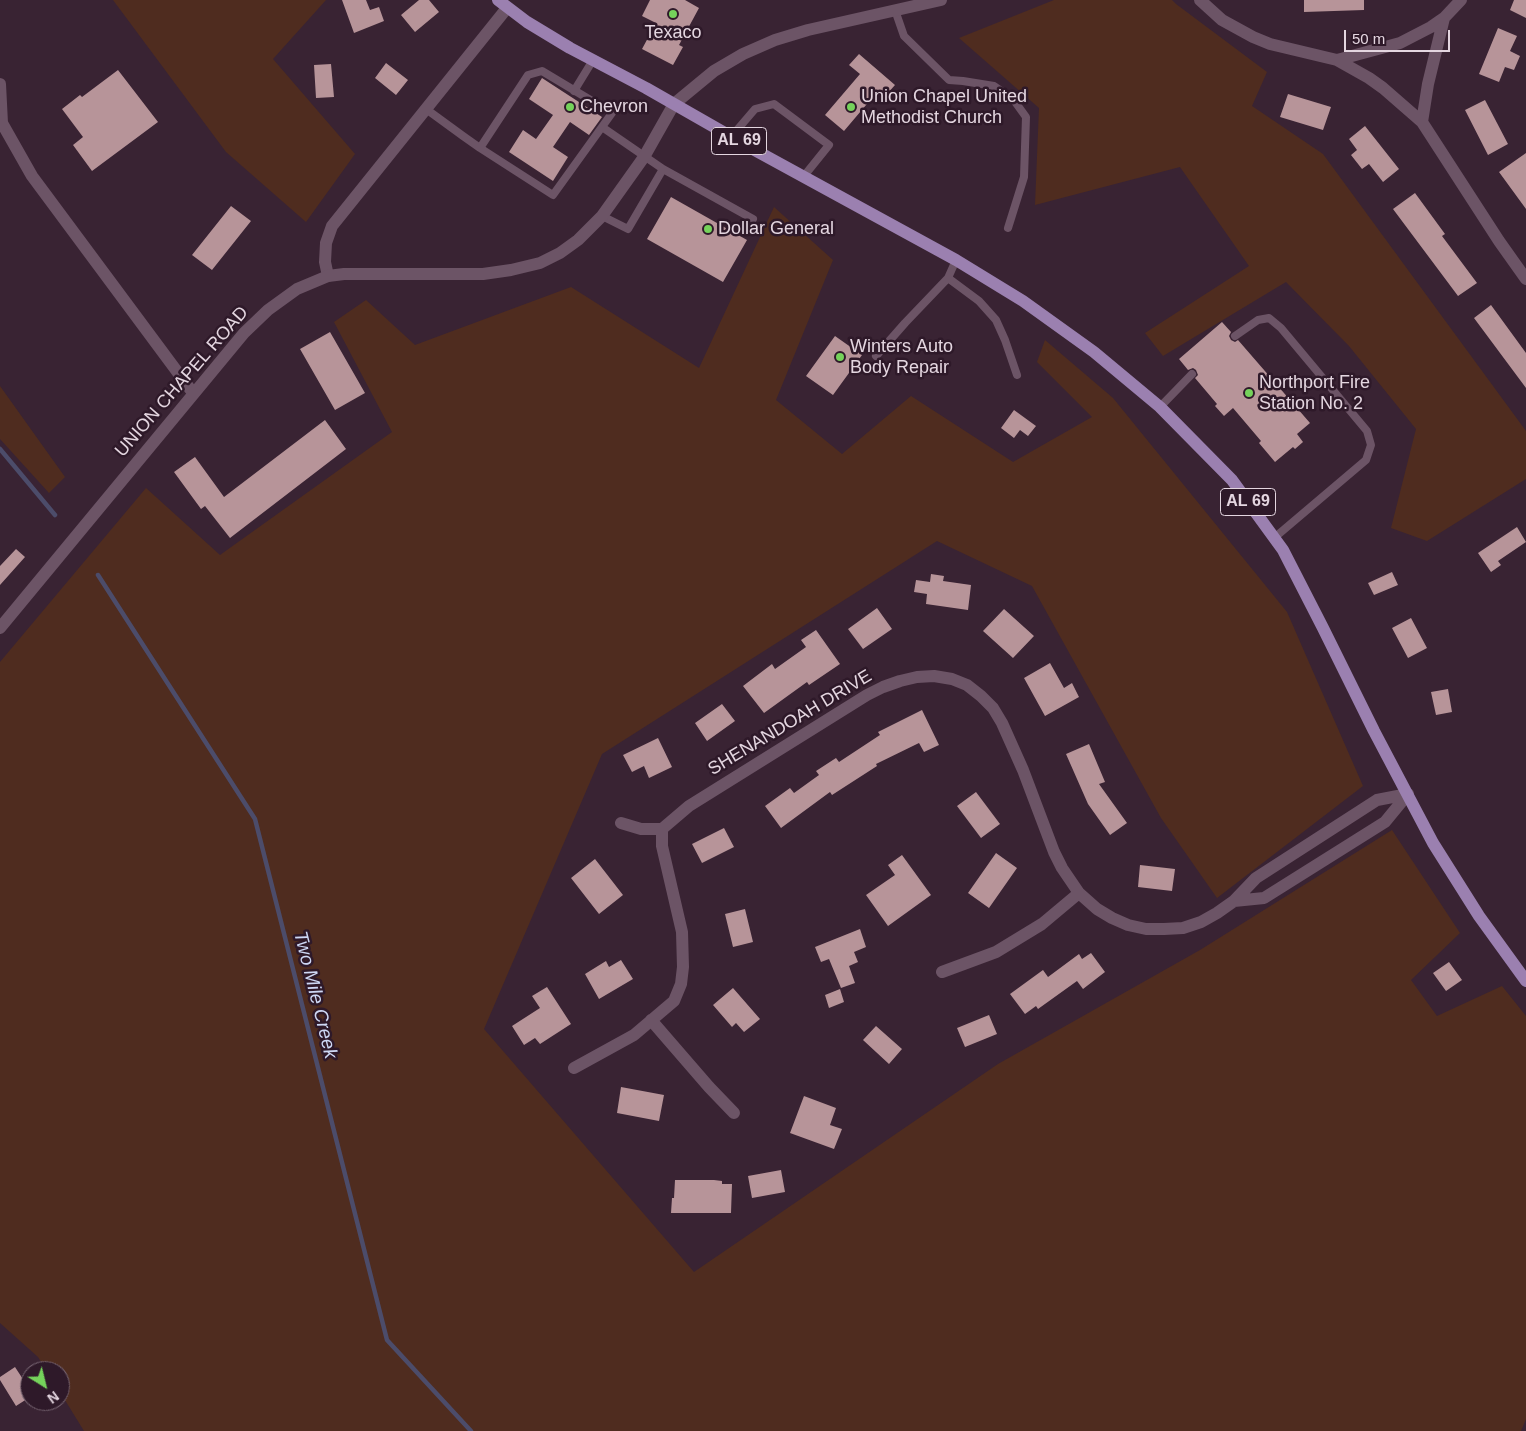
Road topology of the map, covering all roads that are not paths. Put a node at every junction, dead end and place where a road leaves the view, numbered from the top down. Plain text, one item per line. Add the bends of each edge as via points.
1 (941, 0) edge
2 (1200, 0) edge
3 (1461, 0) edge
4 (502, 4) edge
5 (895, 10) junction
6 (1444, 18) junction
7 (593, 60) junction
8 (1337, 60) junction
9 (0, 84) edge
10 (574, 91) junction
11 (674, 104) junction
12 (426, 109) junction
13 (1422, 122) junction
14 (602, 127) junction
15 (731, 137) junction
16 (480, 148) junction
17 (644, 157) junction
18 (664, 169) junction
19 (804, 176) junction
20 (602, 216) junction
21 (753, 219) dead end
22 (1008, 228) dead end
23 (956, 260) junction
24 (328, 276) junction
25 (948, 278) junction
26 (1526, 279) edge
27 (1235, 336) dead end
28 (876, 356) dead end
29 (1192, 374) dead end
30 (1017, 375) dead end
31 (192, 393) junction
32 (1160, 407) junction
33 (1274, 538) junction
34 (0, 628) edge
35 (1408, 794) junction
36 (621, 823) dead end
37 (662, 829) junction
38 (1079, 893) junction
39 (1234, 901) junction
40 (942, 972) dead end
41 (1526, 981) edge
42 (651, 1020) junction
43 (574, 1068) dead end
44 (734, 1113) dead end

1 - 5 street
2 - 8 street via 1222,20 1253,37
3 - 6 street
4 - 7 main road, AL 69 via 526,22
4 - 12 street
5 - 11 street via 775,40 714,71
5 - 22 lane via 904,36 949,80 994,86 1013,99 1026,117 1024,177
6 - 8 street via 1400,43
6 - 13 street
7 - 10 lane
7 - 11 main road, AL 69
8 - 13 street via 1383,88
9 - 31 street via 2,123 32,176
10 - 14 lane via 612,113
10 - 16 lane via 542,71 528,75
11 - 15 main road, AL 69
11 - 17 street, UNION CHAPEL ROAD
12 - 16 lane
12 - 24 street via 332,226 326,243
13 - 26 street
14 - 16 lane via 553,194
14 - 17 lane
15 - 19 main road, AL 69
15 - 19 lane via 755,109 774,104 829,145
17 - 18 lane
17 - 20 street, UNION CHAPEL ROAD
18 - 20 lane via 628,229
18 - 21 lane
19 - 23 main road, AL 69
20 - 24 street, UNION CHAPEL ROAD via 560,253 540,263 511,270 483,274
23 - 25 lane
23 - 32 main road, AL 69 via 1094,352
24 - 31 street, UNION CHAPEL ROAD via 297,289 268,310
25 - 28 lane
25 - 30 lane via 979,301 996,320
27 - 33 lane via 1258,320 1268,318 1281,328 1367,431 1371,445 1366,460
29 - 32 lane
31 - 34 street, UNION CHAPEL ROAD
32 - 33 main road, AL 69 via 1232,480
33 - 35 main road, AL 69
35 - 39 street, SHENANDOAH DRIVE via 1377,800 1256,878
35 - 39 street, SHENANDOAH DRIVE via 1385,822 1264,898
35 - 41 main road, AL 69 via 1434,844 1474,908
36 - 37 street via 641,829
37 - 38 street, SHENANDOAH DRIVE via 689,806 875,691 900,681 934,676 968,685 993,708 1023,770 1054,852
37 - 42 street via 662,846 682,932 684,967 674,1001
38 - 39 street, SHENANDOAH DRIVE via 1112,918 1146,929 1183,928 1201,922
38 - 40 street via 1042,924 996,952
42 - 43 street via 634,1035
42 - 44 street

